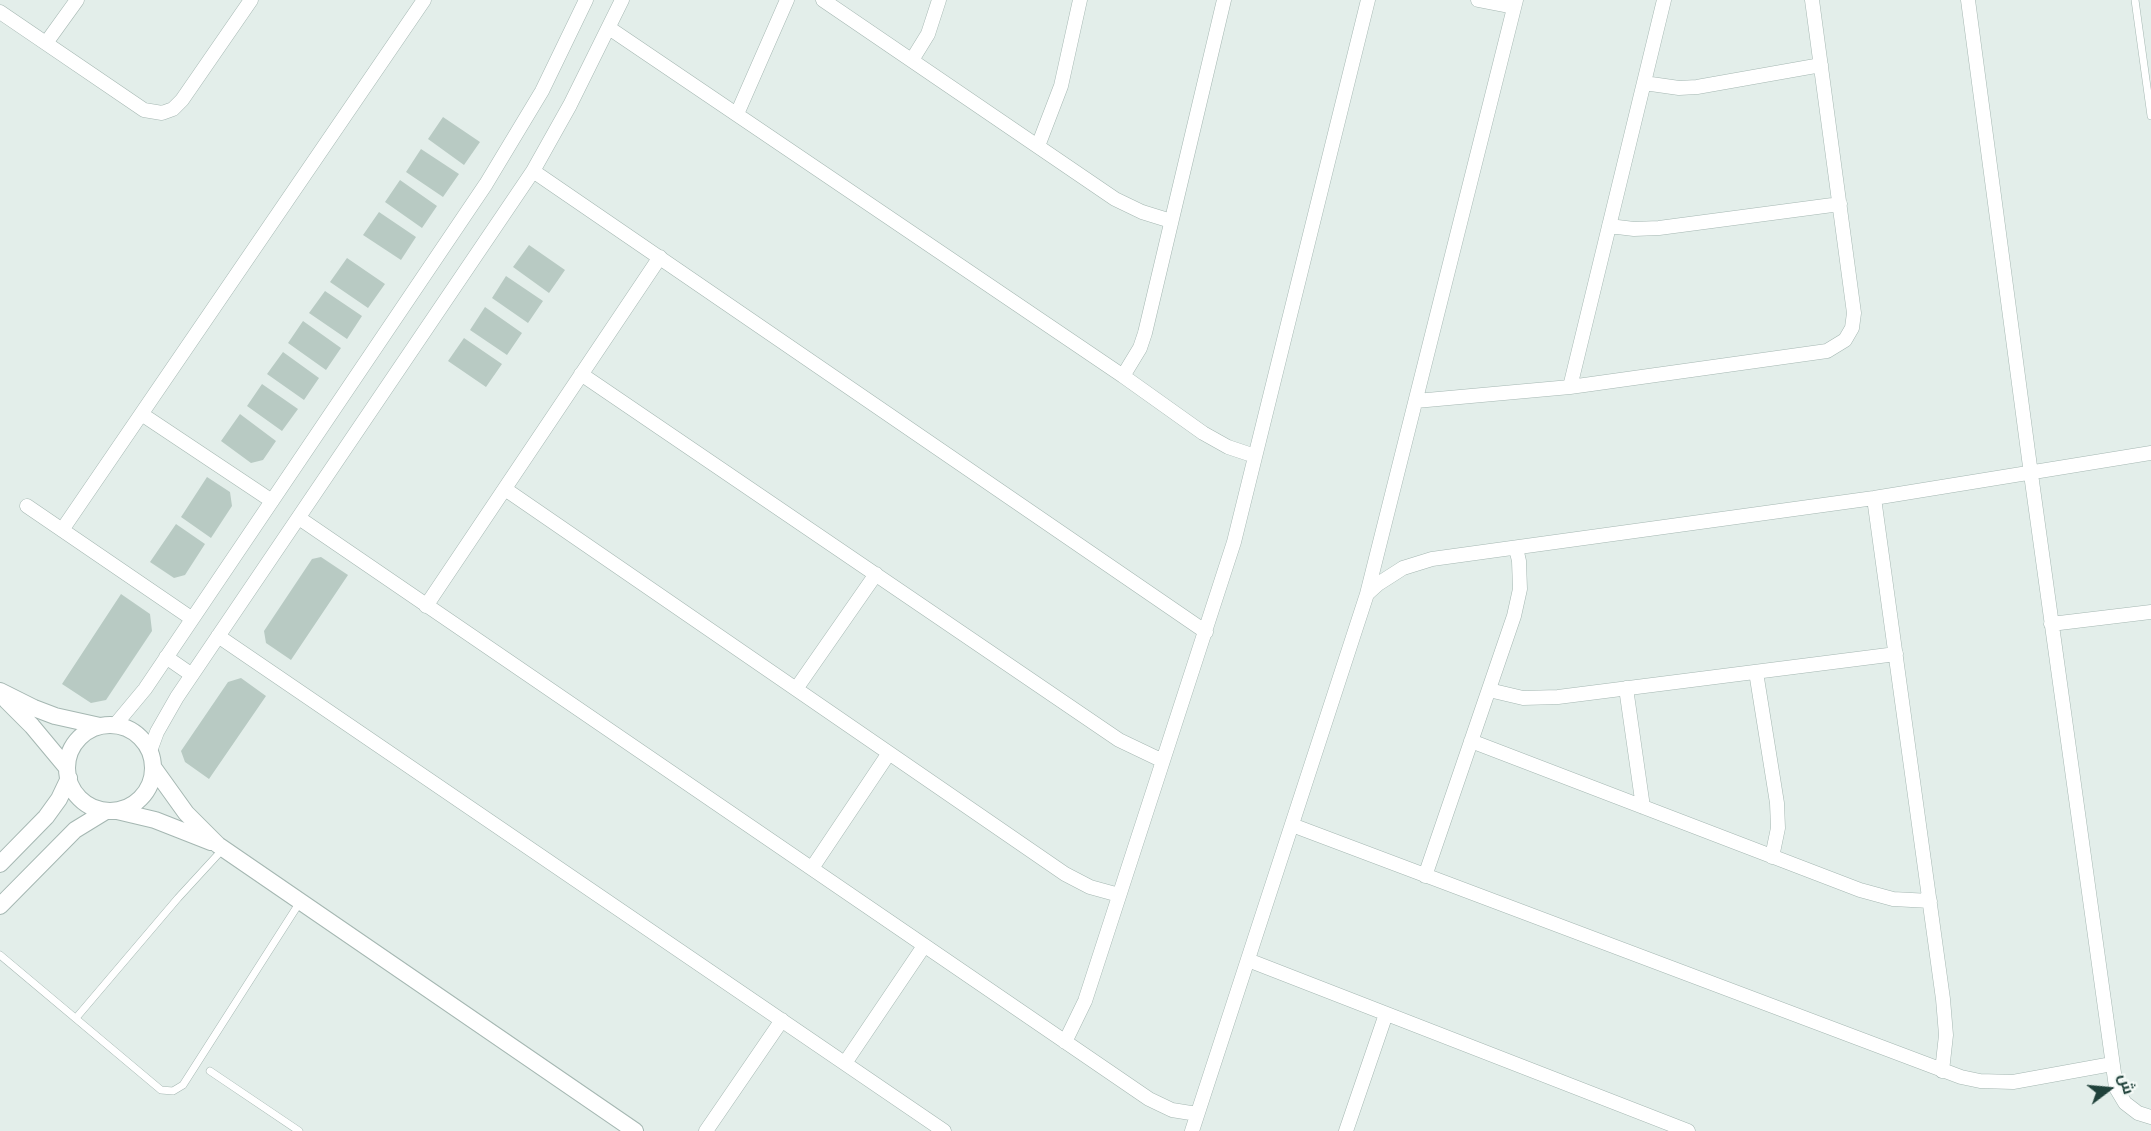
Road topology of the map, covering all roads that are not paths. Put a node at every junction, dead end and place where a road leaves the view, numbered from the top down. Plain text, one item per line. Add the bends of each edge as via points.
1 (77, 0) edge
2 (251, 0) edge
3 (424, 0) edge
4 (586, 0) edge
5 (622, 0) edge
6 (788, 0) edge
7 (823, 0) edge
8 (939, 0) edge
9 (1080, 0) edge
10 (1224, 0) edge
11 (1368, 0) edge
12 (1478, 0) edge
13 (1664, 0) edge
14 (1812, 0) edge
15 (1968, 0) edge
16 (2135, 0) edge
17 (1515, 4) edge
18 (0, 12) edge
19 (609, 28) junction
20 (46, 43) junction
21 (912, 60) junction
22 (1821, 66) junction
23 (1644, 83) junction
24 (737, 114) junction
25 (2151, 116) edge
26 (1038, 146) junction
27 (533, 171) junction
28 (1840, 204) junction
29 (1171, 221) junction
30 (1609, 226) junction
31 (660, 257) junction
32 (581, 374) junction
33 (1123, 376) junction
34 (1570, 387) junction
35 (1416, 401) junction
36 (143, 415) junction
37 (2151, 453) edge
38 (1255, 456) junction
39 (2031, 474) junction
40 (505, 489) junction
41 (1874, 498) junction
42 (272, 501) junction
43 (27, 506) dead end
44 (299, 518) junction
45 (62, 530) junction
46 (1516, 548) junction
47 (876, 574) junction
48 (1367, 594) junction
49 (426, 606) junction
50 (2151, 612) edge
51 (191, 618) junction
52 (2051, 624) junction
53 (1206, 632) junction
54 (218, 636) junction
55 (1896, 654) junction
56 (166, 657) junction
57 (1756, 672) junction
58 (192, 675) junction
59 (1626, 688) junction
60 (796, 689) junction
61 (1489, 690) junction
62 (0, 693) edge
63 (107, 725) junction
64 (1472, 741) junction
65 (889, 753) junction
66 (152, 759) junction
67 (1163, 761) junction
68 (68, 773) junction
69 (1643, 807) junction
70 (111, 811) junction
71 (1292, 825) junction
72 (220, 847) junction
73 (1772, 857) junction
74 (0, 864) edge
75 (812, 868) junction
76 (1425, 876) junction
77 (1119, 895) junction
78 (1930, 901) junction
79 (300, 902) junction
80 (0, 906) edge
81 (924, 946) junction
82 (0, 955) edge
83 (1248, 960) junction
84 (1386, 1014) junction
85 (76, 1018) junction
86 (782, 1020) junction
87 (1065, 1042) junction
88 (845, 1063) junction
89 (2112, 1064) junction
90 (210, 1071) dead end
91 (1942, 1071) junction
92 (1197, 1114) junction
93 (2151, 1117) edge
94 (299, 1131) edge
95 (635, 1131) edge
96 (706, 1131) edge
97 (944, 1131) edge
98 (1192, 1131) edge
99 (1346, 1131) edge
100 (1688, 1131) edge

1 - 20 street
2 - 20 street via 182,100 162,113 144,110
3 - 36 street
4 - 42 street via 542,90 486,184
5 - 19 street
6 - 24 street
7 - 21 street
8 - 21 street via 928,34
9 - 26 street via 1061,86
10 - 29 street
11 - 38 street
12 - 17 street
13 - 23 street
14 - 22 street
15 - 39 street
16 - 25 lane
17 - 35 street
18 - 20 street
19 - 24 street
19 - 27 street
21 - 26 street
22 - 23 street via 1697,87
22 - 28 street
23 - 30 street
24 - 33 street
26 - 29 street via 1115,199
27 - 31 street
27 - 44 street
28 - 30 street via 1659,228
28 - 34 street via 1854,313 1852,328 1840,345 1827,351
29 - 33 street via 1145,333
30 - 34 street
31 - 32 street
31 - 53 street
32 - 40 street
32 - 47 street
33 - 38 street via 1215,441
34 - 35 street
35 - 48 street
36 - 42 street
36 - 45 street
37 - 39 street
38 - 53 street
39 - 41 street
39 - 52 street
40 - 49 street
40 - 60 street
41 - 46 street
41 - 55 street
42 - 51 street
43 - 45 street
44 - 49 street
44 - 54 street
45 - 51 street
46 - 48 street via 1418,562 1390,575
46 - 61 street via 1520,575 1518,603
47 - 60 street
47 - 67 street via 1119,740
48 - 71 street
49 - 75 street
50 - 52 street
51 - 56 street
52 - 89 street
53 - 67 street
54 - 58 street
54 - 86 street
55 - 57 street
55 - 78 street
56 - 58 street
56 - 63 street via 136,702
57 - 59 street
57 - 73 street via 1777,803 1778,828
58 - 66 street via 166,714
59 - 61 street via 1541,698
59 - 69 street
60 - 65 street
61 - 64 street
62 - 63 street via 55,716
62 - 68 street via 32,726
63 - 66 street via 132,730 146,743
63 - 68 street via 91,729 76,741
64 - 69 street
64 - 76 street
65 - 75 street
65 - 77 street via 1065,874 1090,887
66 - 70 street via 152,777 143,796 126,808
66 - 72 street via 186,813
67 - 77 street
68 - 70 street via 82,800
68 - 74 street via 59,799 46,817
69 - 73 street
70 - 72 street via 155,820
70 - 80 street via 75,830
71 - 76 street
71 - 83 street
72 - 79 street
72 - 85 lane
73 - 78 street via 1876,895
75 - 81 street
76 - 91 street
77 - 87 street via 1085,1001
78 - 91 street via 1945,1017
79 - 85 lane via 178,1088 162,1090
79 - 95 street
81 - 87 street
81 - 88 street
82 - 85 lane
83 - 84 street
83 - 92 street
84 - 99 street
84 - 100 street
86 - 88 street
86 - 96 street
87 - 92 street via 1160,1106
88 - 97 street
89 - 91 street via 2013,1082 1980,1081
89 - 93 street via 2116,1088 2125,1103
90 - 94 lane
92 - 98 street

